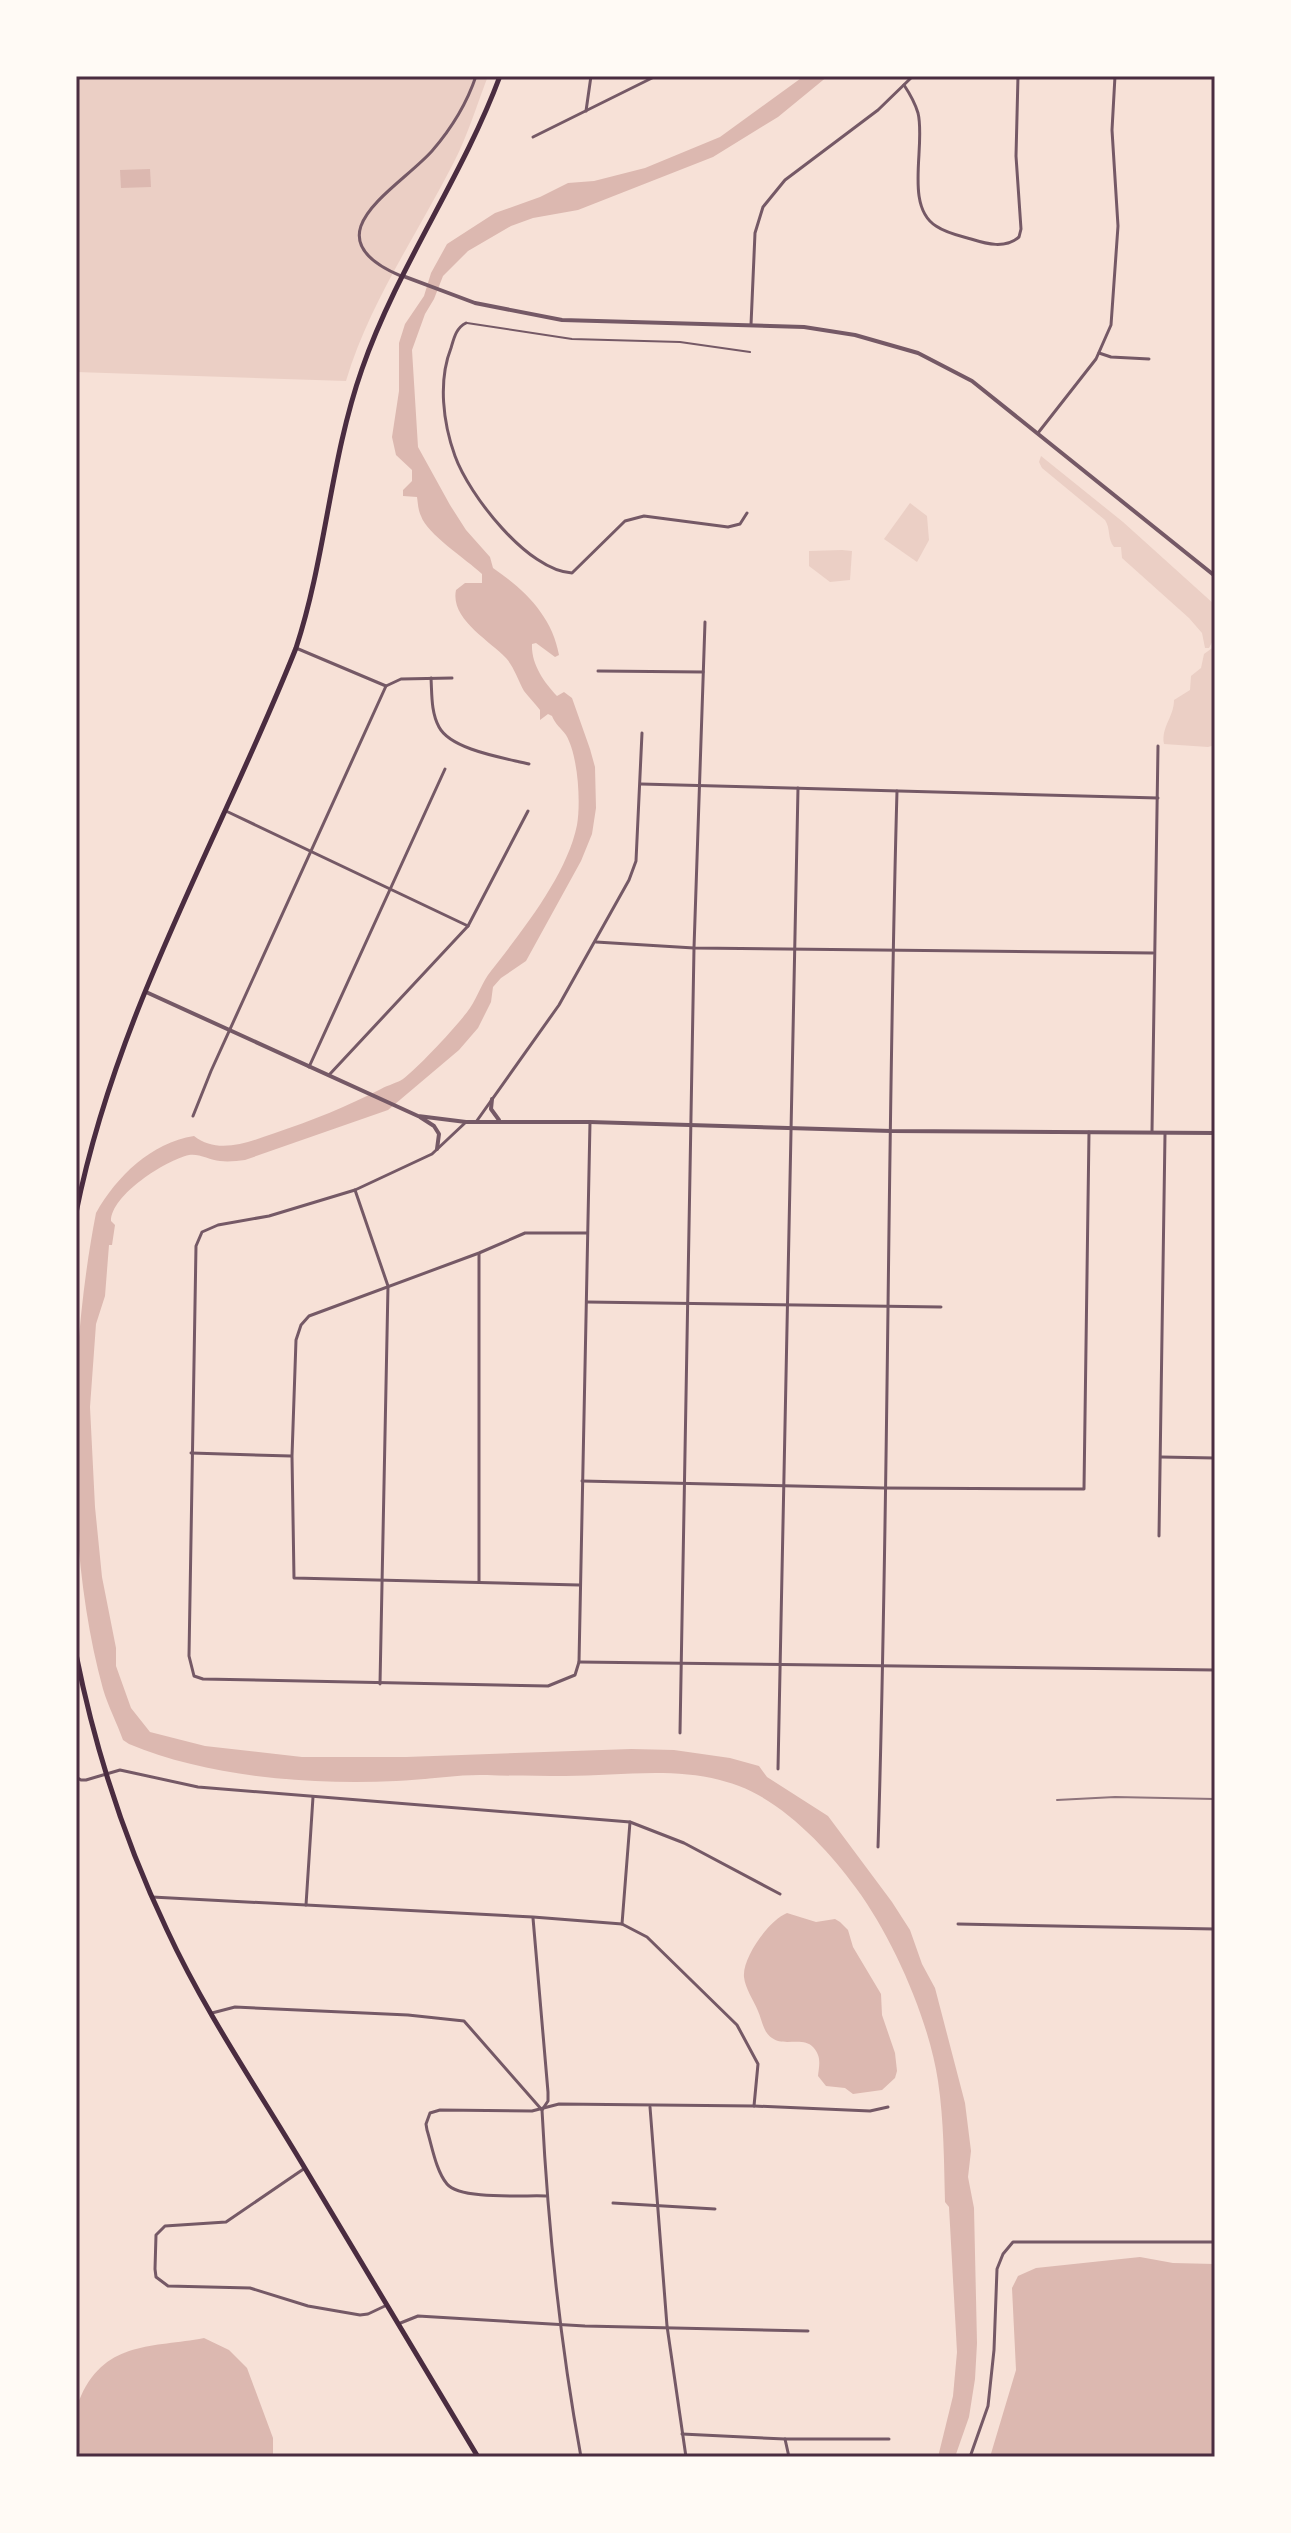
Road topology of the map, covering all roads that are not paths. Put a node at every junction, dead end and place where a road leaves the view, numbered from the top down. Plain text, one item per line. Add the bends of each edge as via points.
1 (476, 76) edge
2 (500, 76) edge
3 (591, 76) edge
4 (656, 76) edge
5 (913, 76) edge
6 (1018, 76) edge
7 (1115, 76) edge
8 (904, 85) junction
9 (586, 111) junction
10 (533, 137) dead end
11 (401, 276) junction
12 (466, 323) joint
13 (751, 325) junction
14 (750, 352) dead end
15 (1099, 353) junction
16 (1149, 359) dead end
17 (1038, 433) junction
18 (747, 513) dead end
19 (1215, 576) edge
20 (705, 622) dead end
21 (296, 648) junction
22 (598, 671) dead end
23 (703, 672) junction
24 (431, 678) junction
25 (452, 678) dead end
26 (386, 686) junction
27 (642, 733) dead end
28 (1158, 746) dead end
29 (529, 764) dead end
30 (445, 769) dead end
31 (641, 784) junction
32 (699, 786) junction
33 (798, 788) junction
34 (897, 791) junction
35 (1158, 798) junction
36 (225, 810) junction
37 (528, 811) dead end
38 (312, 851) junction
39 (391, 891) junction
40 (468, 926) junction
41 (596, 942) junction
42 (694, 948) junction
43 (793, 949) junction
44 (893, 949) junction
45 (1153, 953) junction
46 (144, 990) junction
47 (232, 1029) junction
48 (309, 1067) junction
49 (329, 1075) junction
50 (492, 1099) junction
51 (193, 1116) dead end
52 (418, 1116) junction
53 (466, 1122) junction
54 (476, 1122) junction
55 (501, 1122) junction
56 (590, 1122) junction
57 (692, 1125) junction
58 (793, 1128) junction
59 (891, 1131) junction
60 (1089, 1132) junction
61 (1152, 1132) junction
62 (1215, 1133) edge
63 (1165, 1134) junction
64 (437, 1149) junction
65 (355, 1190) junction
66 (76, 1213) edge
67 (587, 1233) junction
68 (479, 1253) junction
69 (388, 1286) junction
70 (587, 1302) junction
71 (688, 1302) junction
72 (788, 1306) junction
73 (889, 1306) junction
74 (941, 1307) dead end
75 (191, 1453) junction
76 (292, 1456) junction
77 (1161, 1457) junction
78 (1215, 1458) edge
79 (582, 1481) junction
80 (686, 1484) junction
81 (785, 1485) junction
82 (884, 1488) junction
83 (1159, 1536) dead end
84 (382, 1580) junction
85 (479, 1582) junction
86 (579, 1585) junction
87 (76, 1654) edge
88 (579, 1662) junction
89 (681, 1664) junction
90 (781, 1666) junction
91 (884, 1667) junction
92 (1215, 1670) edge
93 (380, 1684) junction
94 (680, 1733) dead end
95 (778, 1769) dead end
96 (106, 1774) junction
97 (76, 1777) edge
98 (313, 1796) junction
99 (630, 1822) junction
100 (878, 1847) dead end
101 (780, 1894) dead end
102 (152, 1897) junction
103 (306, 1905) junction
104 (533, 1917) junction
105 (622, 1924) junction
106 (958, 1924) dead end
107 (1215, 1929) edge
108 (212, 2013) junction
109 (650, 2105) junction
110 (754, 2106) junction
111 (888, 2107) dead end
112 (542, 2110) junction
113 (305, 2168) junction
114 (546, 2196) junction
115 (613, 2203) dead end
116 (658, 2207) junction
117 (715, 2209) dead end
118 (1215, 2242) edge
119 (387, 2305) junction
120 (561, 2323) junction
121 (398, 2324) junction
122 (667, 2326) junction
123 (808, 2331) dead end
124 (682, 2434) junction
125 (785, 2439) junction
126 (889, 2439) dead end
127 (478, 2457) edge
128 (581, 2457) edge
129 (686, 2457) edge
130 (789, 2457) edge
131 (970, 2457) edge

1 - 11 street via 443,137 362,219 368,255
2 - 11 main road via 458,171
3 - 9 street
4 - 9 street
5 - 8 street
6 - 8 street via 1021,229 1019,237 1004,245 954,234 928,219 919,200 918,114
7 - 15 street via 1116,261 1111,325
8 - 13 street via 771,194 755,233
9 - 10 street
11 - 13 street via 499,309 562,320
11 - 21 main road via 350,405 315,585
12 - 14 lane via 572,339 680,342
12 - 18 street via 458,328 446,360 443,392 455,458 481,501 540,563 572,573 625,521 644,516 728,527 740,524
13 - 17 street via 831,330 918,353 972,381
15 - 16 street
15 - 17 street
17 - 19 street
20 - 23 street
21 - 26 street
21 - 36 main road
22 - 23 street
23 - 32 street
24 - 25 street
24 - 26 street via 401,679
24 - 29 street via 440,730 475,750
26 - 38 street
27 - 31 street
28 - 35 street
30 - 39 street
31 - 32 street
31 - 41 street via 636,861
32 - 33 street
32 - 42 street
33 - 34 street
33 - 43 street
34 - 35 street
34 - 44 street
35 - 45 street
36 - 38 street
36 - 46 main road
37 - 40 street
38 - 39 street
38 - 47 street
39 - 40 street
39 - 48 street
40 - 49 street
41 - 42 street
41 - 50 street
42 - 43 street
42 - 57 street
43 - 44 street
43 - 58 street
44 - 45 street
44 - 59 street
45 - 61 street
46 - 47 street
46 - 66 main road via 98,1119
47 - 48 street
47 - 51 street
48 - 49 street
49 - 52 street
50 - 54 street
50 - 55 street via 491,1109
52 - 53 street
52 - 64 street via 439,1134
53 - 54 street
53 - 64 street
54 - 55 street
55 - 56 street
56 - 57 street
56 - 67 street
57 - 58 street
57 - 71 street
58 - 59 street
58 - 72 street
59 - 60 street
59 - 73 street
60 - 61 street
60 - 82 street via 1084,1489
61 - 63 street
62 - 63 street
63 - 77 street
64 - 65 street
65 - 69 street
65 - 75 street via 202,1232 196,1246
67 - 68 street via 525,1233
67 - 70 street
68 - 69 street
68 - 85 street
69 - 76 street via 309,1316 301,1325
69 - 84 street
70 - 71 street
70 - 79 street
71 - 72 street
71 - 80 street
72 - 73 street
72 - 81 street
73 - 74 street
73 - 82 street
75 - 76 street
75 - 93 street via 189,1656 194,1676
76 - 84 street via 294,1578
77 - 78 street
77 - 83 street
79 - 80 street
79 - 86 street
80 - 81 street
80 - 89 street
81 - 82 street
81 - 90 street
82 - 91 street
84 - 85 street
84 - 93 street
85 - 86 street
86 - 88 street
87 - 96 main road
88 - 89 street
88 - 93 street via 575,1675 548,1686
89 - 90 street
89 - 94 street
90 - 91 street
90 - 95 street
91 - 92 street
91 - 100 street
96 - 97 street
96 - 98 street via 120,1770 198,1787
96 - 102 main road
98 - 99 street
98 - 103 street
99 - 101 street via 684,1843
99 - 105 street
102 - 103 street
102 - 108 main road
103 - 104 street
104 - 105 street
104 - 112 street via 548,2092
105 - 110 street via 647,1937 737,2025 758,2064
106 - 107 street
108 - 112 street via 235,2007 464,2021
108 - 113 main road
109 - 110 street
109 - 112 street via 559,2104
109 - 116 street
110 - 111 street via 870,2111
112 - 114 street
112 - 114 street via 440,2110 430,2113 426,2124 450,2188
113 - 119 main road
113 - 119 street via 226,2222 165,2226 154,2245 156,2277 173,2287 250,2288 360,2315
114 - 120 street
115 - 116 street
116 - 117 street
116 - 122 street
118 - 131 street via 1013,2242 997,2269 988,2406
119 - 121 main road
120 - 121 street via 418,2316
120 - 122 street
120 - 128 street
121 - 127 main road
122 - 123 street
122 - 124 street
124 - 125 street
124 - 129 street
125 - 126 street
125 - 130 street

